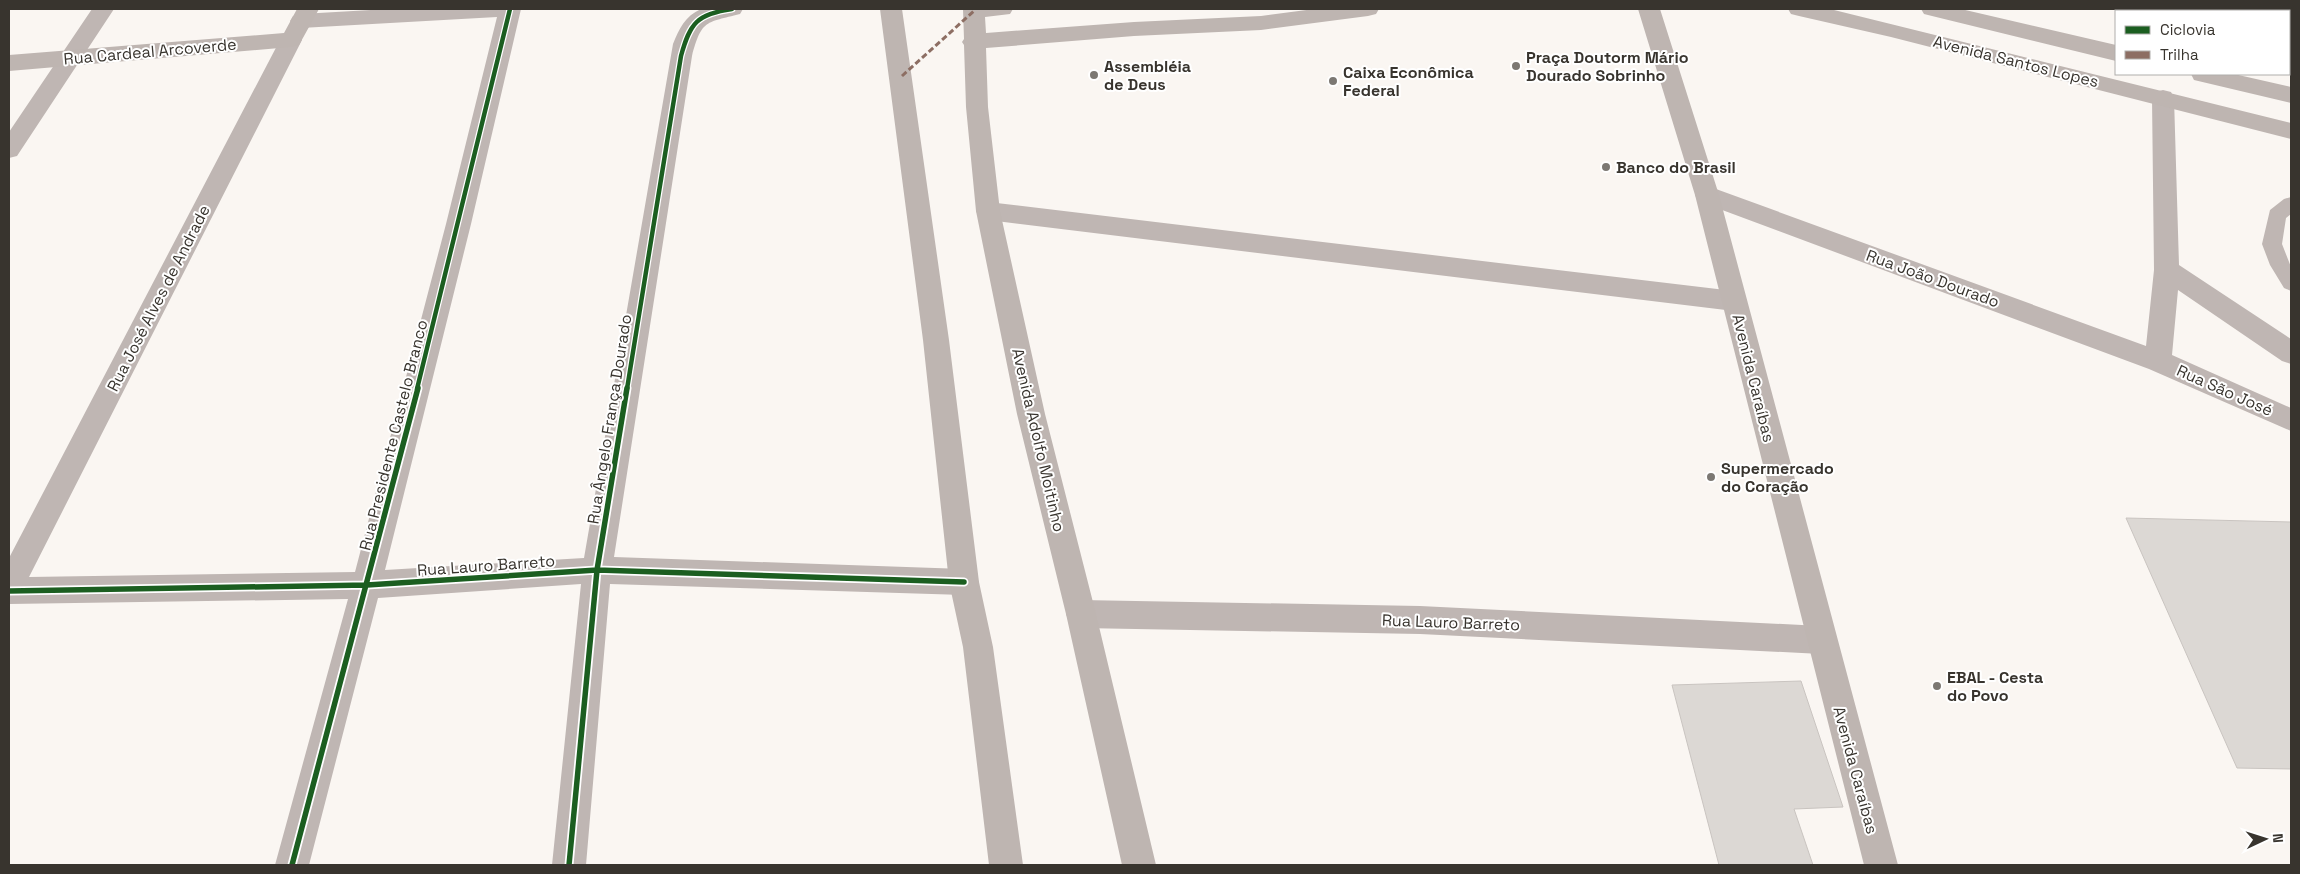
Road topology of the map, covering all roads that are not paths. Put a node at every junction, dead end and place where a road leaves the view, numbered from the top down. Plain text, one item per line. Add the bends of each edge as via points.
1 (103, 9) edge
2 (510, 9) edge
3 (732, 9) edge
4 (891, 9) edge
5 (1002, 9) edge
6 (1368, 9) edge
7 (1649, 9) edge
8 (1799, 9) edge
9 (1932, 9) edge
10 (974, 10) edge
11 (300, 23) edge
12 (974, 42) junction
13 (2115, 53) edge
14 (72, 58) junction
15 (10, 65) edge
16 (2206, 75) edge
17 (2291, 95) edge
18 (2163, 98) junction
19 (2291, 131) edge
20 (9, 150) edge
21 (1707, 195) junction
22 (2291, 204) edge
23 (988, 211) junction
24 (2285, 267) edge
25 (2167, 270) junction
26 (2291, 283) edge
27 (1734, 301) junction
28 (2291, 354) edge
29 (2158, 361) junction
30 (2291, 420) edge
31 (597, 570) junction
32 (964, 582) junction
33 (367, 585) junction
34 (9, 587) edge
35 (9, 592) edge
36 (1081, 614) junction
37 (1821, 640) junction
38 (292, 865) edge
39 (569, 865) edge
40 (1006, 865) edge
41 (1139, 865) edge
42 (1881, 865) edge

1 - 14 street
2 - 11 street
2 - 33 street, Rua Presidente Castelo Branco via 465,204
3 - 31 street, Rua Ângelo França Dourado via 701,16 692,22 680,56
4 - 32 main road via 936,340
5 - 10 main road
6 - 12 main road via 1261,23
7 - 21 main road, Avenida Caraíbas
8 - 18 main road, Avenida Santos Lopes
9 - 13 main road, Avenida Santos Lopes
10 - 12 main road, Avenida Adolfo Moitinho
11 - 14 main road, Rua Cardeal Arcoverde
11 - 34 street, Rua José Alves de Andrade
12 - 23 main road, Avenida Adolfo Moitinho
14 - 15 main road, Rua Cardeal Arcoverde
14 - 20 street
16 - 17 main road
18 - 19 main road, Avenida Santos Lopes
18 - 25 street
21 - 27 main road, Avenida Caraíbas
21 - 29 street, Rua João Dourado
22 - 24 lane via 2277,215 2272,244
23 - 27 street
23 - 36 main road, Avenida Adolfo Moitinho via 1031,414
24 - 26 lane
25 - 28 street
25 - 29 street
27 - 37 main road, Avenida Caraíbas
29 - 30 street, Rua São José
31 - 32 street, Rua Lauro Barreto
31 - 33 street, Rua Lauro Barreto
31 - 39 street, Rua Ângelo França Dourado
32 - 40 main road via 978,647
33 - 35 street, Rua Lauro Barreto
33 - 38 street, Rua Presidente Castelo Branco
36 - 37 street, Rua Lauro Barreto via 1420,620
36 - 41 main road, Avenida Adolfo Moitinho
37 - 42 main road, Avenida Caraíbas

